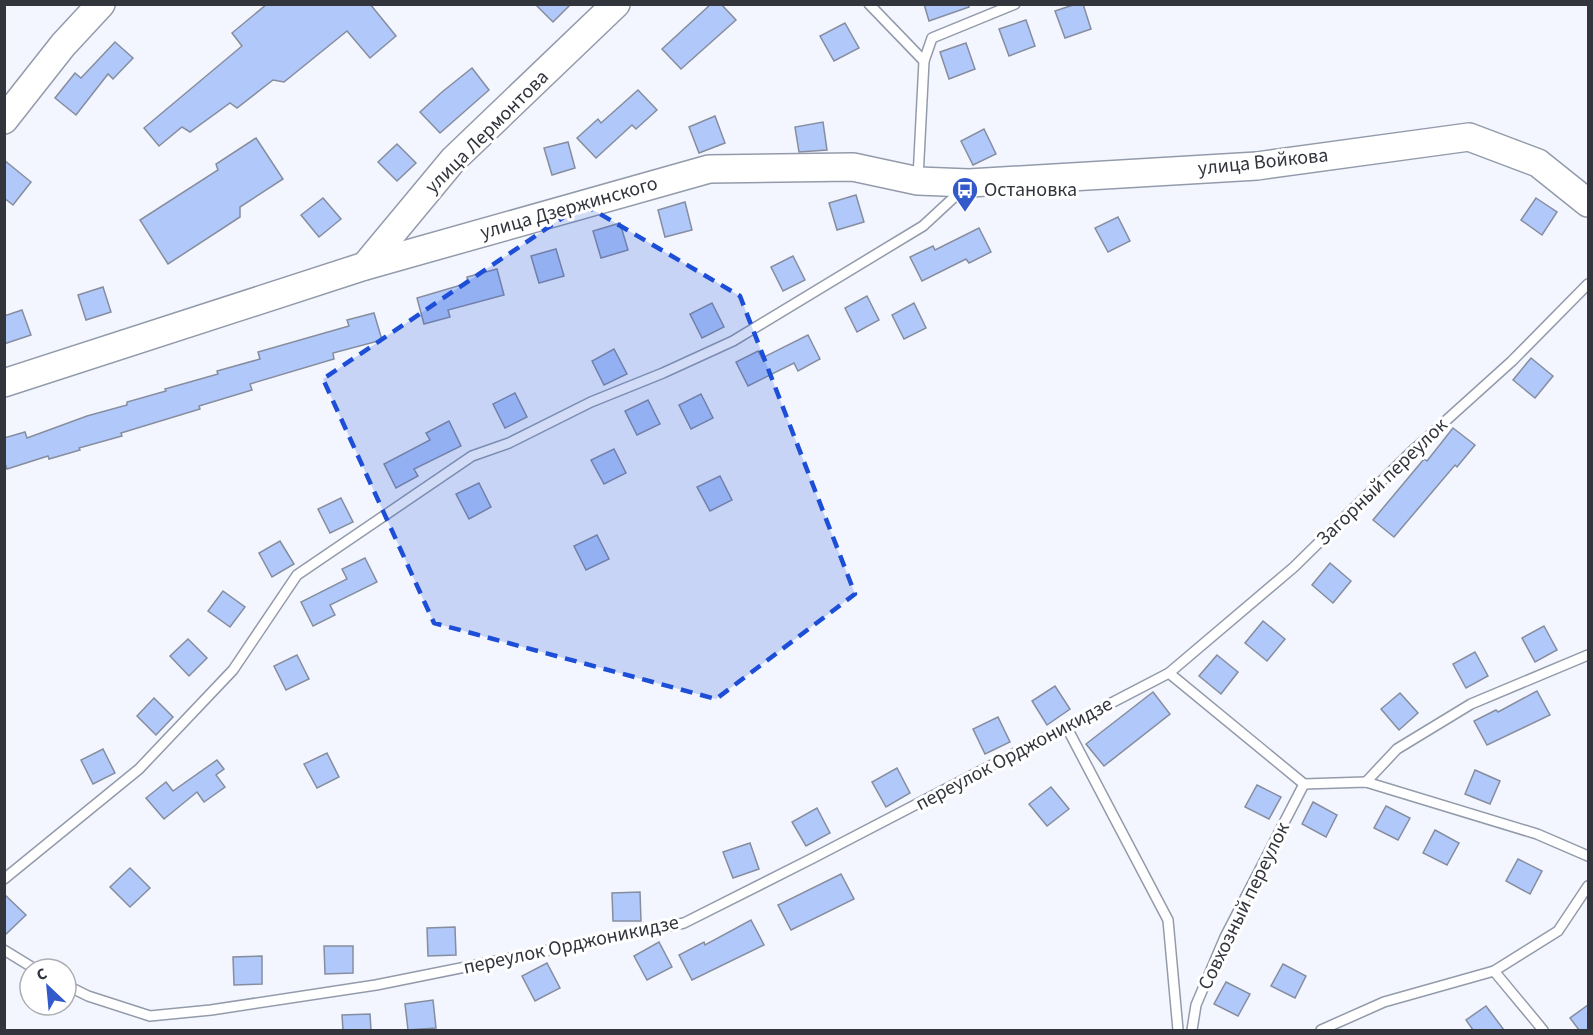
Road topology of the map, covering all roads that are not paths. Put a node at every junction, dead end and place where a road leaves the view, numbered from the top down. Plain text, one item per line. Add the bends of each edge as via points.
1 (101, 4) edge
2 (616, 4) edge
3 (869, 4) edge
4 (1016, 4) edge
5 (924, 61) junction
6 (4, 120) edge
7 (918, 181) junction
8 (969, 183) junction
9 (1588, 203) edge
10 (365, 266) junction
11 (1588, 284) edge
12 (4, 383) edge
13 (1588, 655) edge
14 (1169, 673) junction
15 (1066, 726) junction
16 (1366, 782) junction
17 (1304, 784) junction
18 (1588, 856) edge
19 (4, 879) edge
20 (1588, 886) edge
21 (4, 950) edge
22 (18, 960) edge
23 (1494, 971) junction
24 (78, 991) edge
25 (1178, 1030) edge
26 (1192, 1030) edge
27 (1321, 1030) edge
28 (1543, 1030) edge

1 - 6 street
2 - 10 street, улица Лермонтова via 453,160
3 - 5 lane
4 - 5 lane via 932,38
5 - 7 lane
7 - 8 street, улица Войкова
7 - 10 street, улица Дзержинского via 853,167 709,169
8 - 9 street, улица Войкова via 1257,166 1469,137 1538,163
8 - 19 lane via 923,226 733,341 591,402 509,443 472,456 297,575 233,670 147,760
10 - 12 street, улица Дзержинского
11 - 14 lane, Загорный переулок via 1294,567
13 - 16 lane via 1471,704 1397,750
14 - 15 lane, переулок Орджоникидзе
14 - 17 lane
15 - 24 lane, переулок Орджоникидзе via 684,923 376,985 211,1010 150,1016
15 - 25 lane via 1168,920
16 - 17 lane
16 - 18 lane via 1537,834
17 - 26 lane, Совхозный переулок via 1225,937 1196,1005
20 - 23 lane via 1558,931
21 - 22 lane
23 - 27 lane via 1384,1002
23 - 28 lane

